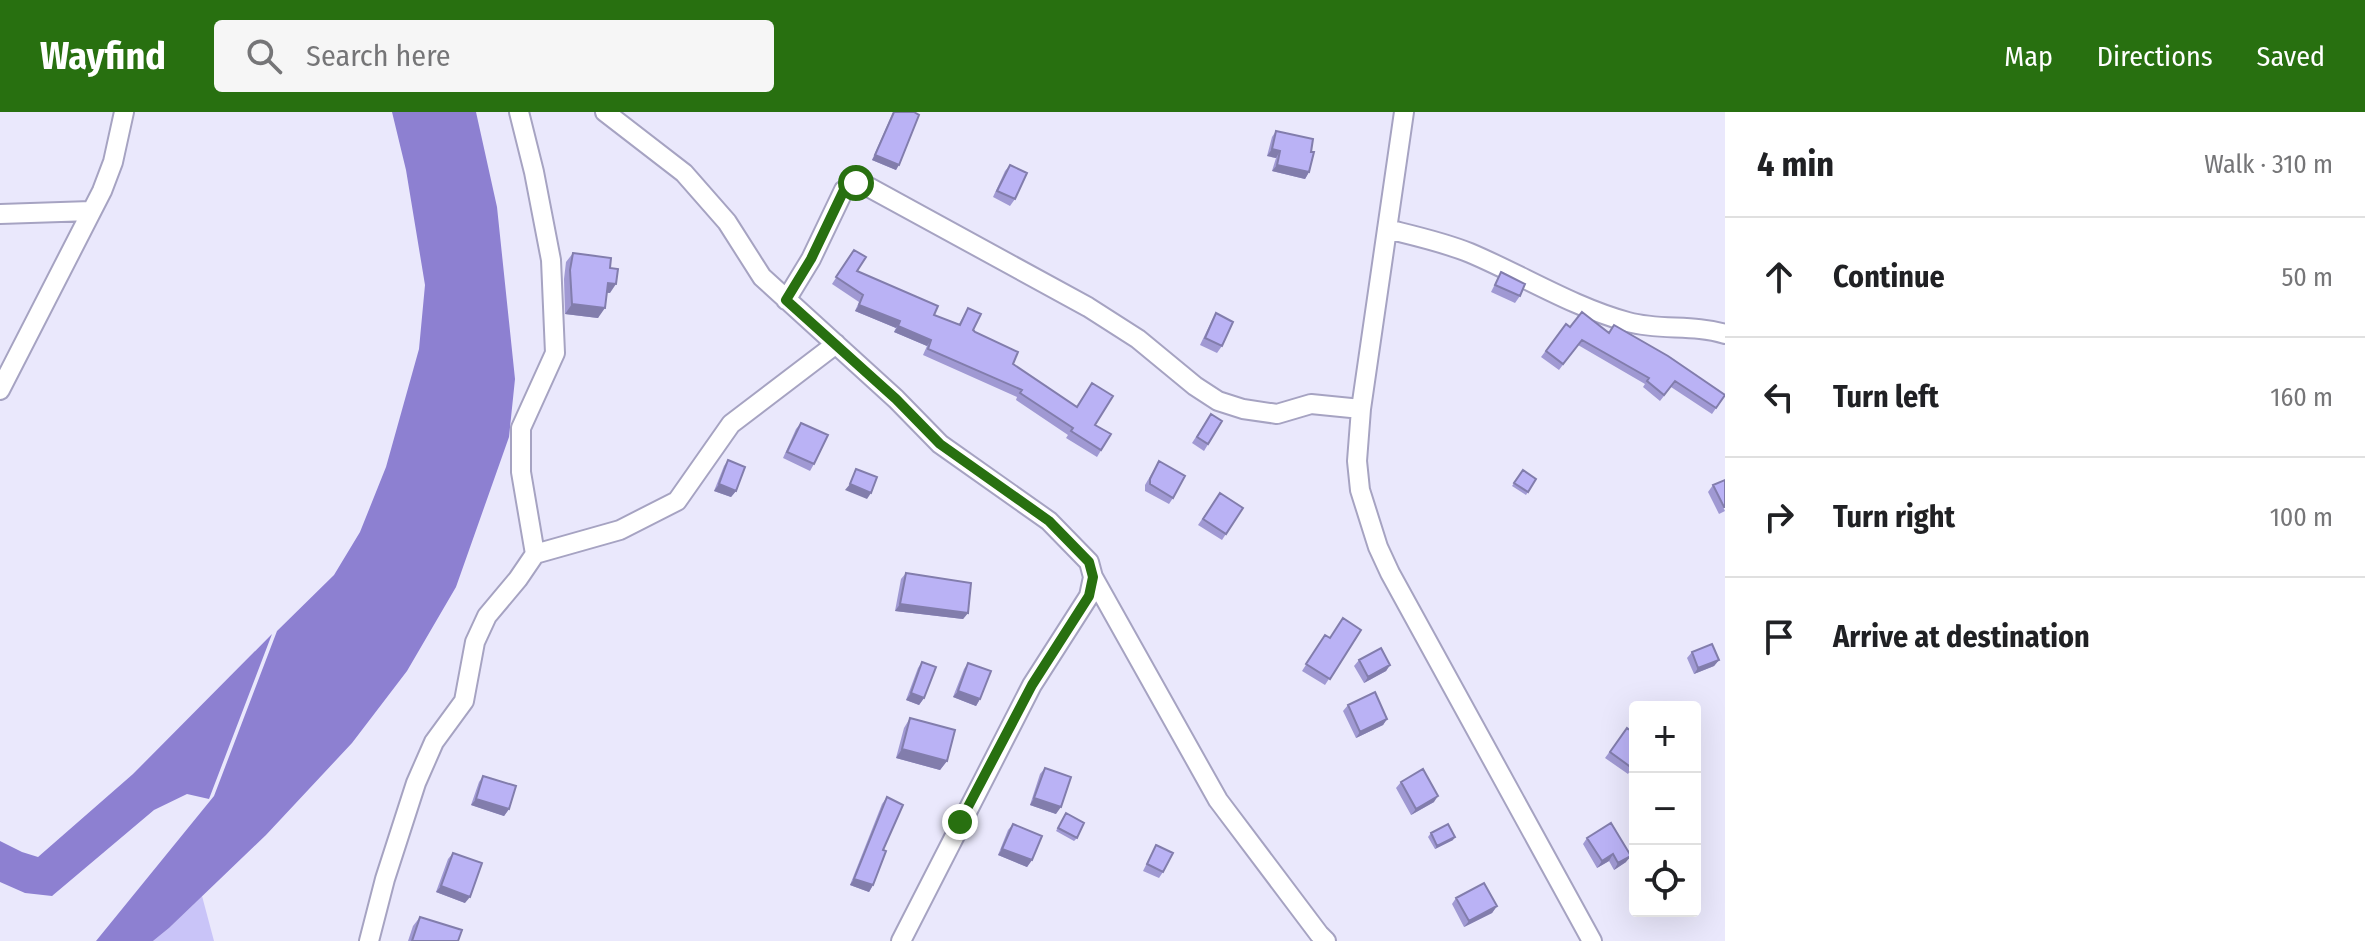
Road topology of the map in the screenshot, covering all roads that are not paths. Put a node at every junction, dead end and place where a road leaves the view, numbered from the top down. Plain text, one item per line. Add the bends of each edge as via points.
1 (124, 112) edge
2 (519, 112) edge
3 (605, 112) edge
4 (1404, 112) edge
5 (91, 211) junction
6 (0, 214) edge
7 (1387, 229) junction
8 (786, 300) junction
9 (1725, 334) edge
10 (836, 344) junction
11 (0, 390) edge
12 (1361, 409) junction
13 (535, 554) junction
14 (1093, 577) junction
15 (369, 941) edge
16 (901, 941) edge
17 (1326, 941) edge
18 (1592, 941) edge

1 - 5 street via 113,162
2 - 13 street via 551,260 555,353 521,428 521,472
3 - 8 street via 684,173 727,222 762,277
4 - 7 street
5 - 6 street
5 - 11 street
7 - 9 street via 1471,253 1629,323
7 - 12 street
8 - 10 street
8 - 12 street via 844,190 863,184 1088,307 1218,401 1277,414 1311,404
10 - 13 street via 731,424 677,501 620,530
10 - 14 street via 940,444 1049,521 1089,562
12 - 18 street via 1358,475 1378,547
13 - 15 street via 487,616 475,642 464,701 434,742 416,783
14 - 16 street via 1089,596 1032,685
14 - 17 street via 1218,800

